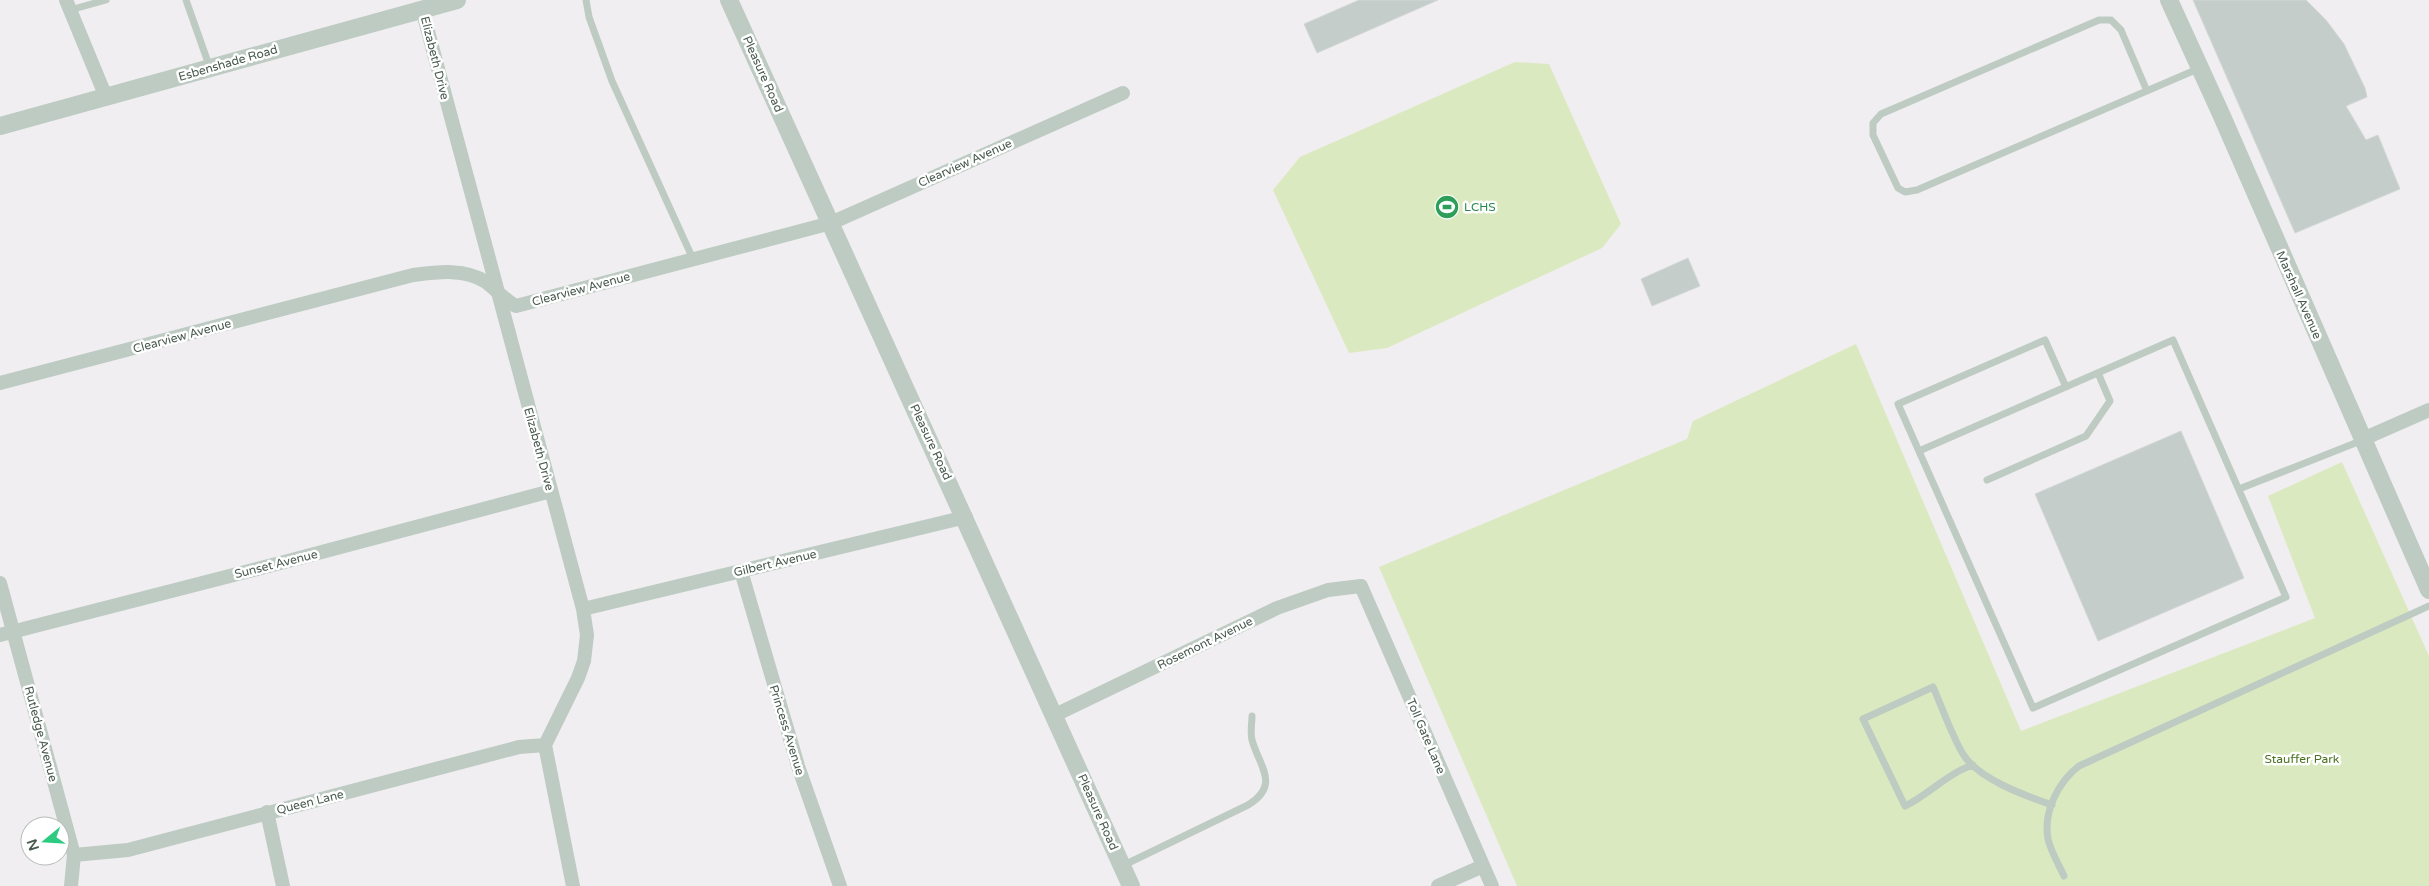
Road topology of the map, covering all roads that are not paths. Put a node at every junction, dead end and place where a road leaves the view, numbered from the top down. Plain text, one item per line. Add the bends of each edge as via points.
1 (106, 0) edge
2 (186, 0) edge
3 (457, 0) edge
4 (586, 0) edge
5 (729, 0) edge
6 (2169, 0) edge
7 (68, 5) edge
8 (422, 9) junction
9 (2200, 68) junction
10 (210, 69) junction
11 (2147, 91) junction
12 (1123, 93) dead end
13 (106, 98) junction
14 (0, 126) edge
15 (831, 223) junction
16 (693, 259) junction
17 (498, 293) junction
18 (2098, 373) junction
19 (0, 384) edge
20 (2066, 387) junction
21 (2429, 410) edge
22 (2363, 439) junction
23 (1920, 451) junction
24 (1987, 480) dead end
25 (2239, 489) junction
26 (550, 491) junction
27 (966, 518) junction
28 (741, 571) junction
29 (0, 583) edge
30 (1361, 586) joint
31 (2429, 590) edge
32 (2429, 606) edge
33 (583, 609) junction
34 (7, 633) edge
35 (1055, 715) junction
36 (1252, 716) dead end
37 (545, 745) junction
38 (1973, 765) junction
39 (2052, 805) junction
40 (268, 812) junction
41 (74, 855) junction
42 (1122, 866) junction
43 (1483, 866) junction
44 (2064, 876) dead end
45 (71, 886) edge
46 (283, 886) edge
47 (573, 886) edge
48 (840, 886) edge
49 (1131, 886) edge
50 (1438, 886) edge
51 (1492, 886) edge

1 - 7 lane
2 - 10 lane
3 - 8 street, Esbenshade Road
4 - 16 lane via 612,82
5 - 15 street, Pleasure Road
6 - 9 street, Marshall Avenue
7 - 13 street
8 - 10 street, Esbenshade Road
8 - 17 street, Elizabeth Drive
9 - 11 lane
9 - 22 street, Marshall Avenue
10 - 13 street, Esbenshade Road
11 - 11 lane via 1917,190 1905,192 1898,188 1873,135 1873,123 1881,114 2099,20 2110,20 2121,30
12 - 15 street, Clearview Avenue
13 - 14 street, Esbenshade Road
15 - 16 street, Clearview Avenue
15 - 27 street, Pleasure Road
16 - 17 street, Clearview Avenue via 516,306
17 - 19 street, Clearview Avenue via 485,281 455,272 413,275
17 - 26 street, Elizabeth Drive
18 - 20 lane
18 - 24 lane via 2110,401 2086,436
18 - 25 lane via 2173,340
20 - 23 lane
20 - 23 lane via 2046,340 1898,404
21 - 22 street
22 - 25 lane
22 - 31 street, Marshall Avenue
23 - 25 lane via 2032,708 2286,597
26 - 33 street, Elizabeth Drive
26 - 34 street, Sunset Avenue
27 - 28 street, Gilbert Avenue
27 - 35 street, Pleasure Road
28 - 33 street, Gilbert Avenue
28 - 48 street, Princess Avenue via 795,757
29 - 34 street, Rutledge Avenue
30 - 35 street, Rosemont Avenue via 1328,590 1277,608
30 - 43 street, Toll Gate Lane
32 - 39 lane via 2079,766 2065,777
33 - 37 street, Elizabeth Drive via 587,635 584,661
34 - 41 street, Rutledge Avenue
35 - 42 street, Pleasure Road
36 - 42 lane via 1251,738 1266,772 1266,787 1262,795 1248,805
37 - 40 street, Queen Lane via 519,747
37 - 47 street
38 - 38 lane via 1963,755 1933,687 1864,719 1905,806
38 - 39 lane via 2012,792
39 - 44 lane via 2048,839
40 - 41 street, Queen Lane via 128,850
40 - 46 street
41 - 45 street, Rutledge Avenue
42 - 49 street, Pleasure Road
43 - 50 street
43 - 51 street, Toll Gate Lane

